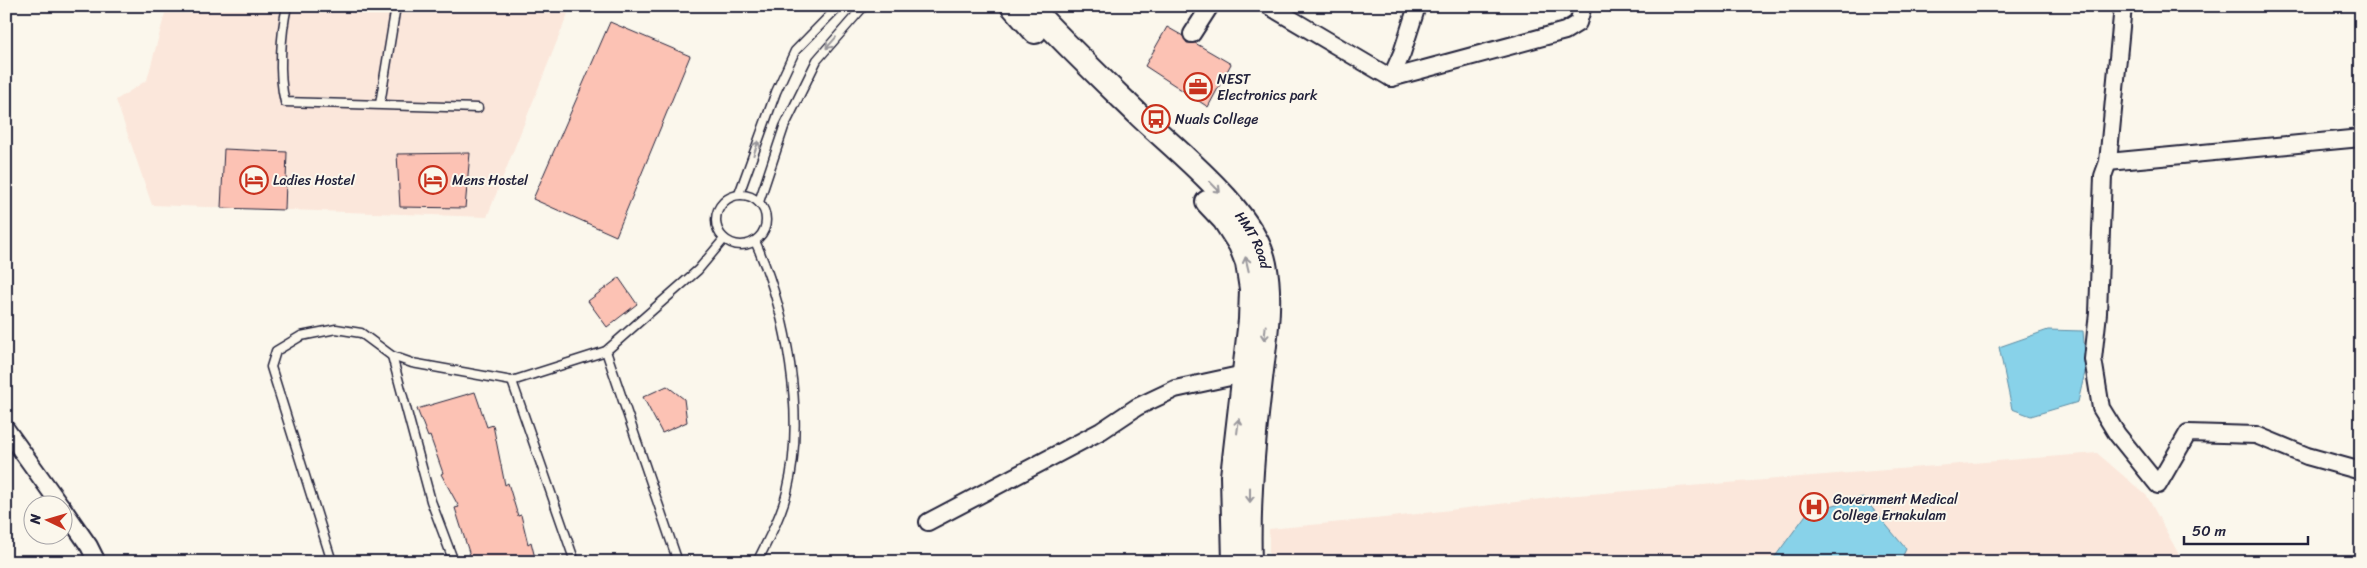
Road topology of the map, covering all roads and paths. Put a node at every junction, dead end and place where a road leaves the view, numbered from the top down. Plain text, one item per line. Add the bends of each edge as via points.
1 (287, 6) edge
2 (396, 6) edge
3 (839, 6) edge
4 (864, 6) edge
5 (1012, 6) edge
6 (1030, 6) edge
7 (1210, 6) edge
8 (1269, 6) edge
9 (1417, 6) edge
10 (1583, 6) edge
11 (2123, 6) edge
12 (1192, 34) dead end
13 (1391, 78) junction
14 (380, 104) junction
15 (478, 108) dead end
16 (2361, 138) edge
17 (2108, 162) junction
18 (739, 194) junction
19 (760, 202) junction
20 (724, 239) junction
21 (755, 241) junction
22 (606, 350) junction
23 (392, 356) junction
24 (1244, 374) junction
25 (512, 381) junction
26 (6, 429) edge
27 (2361, 471) edge
28 (55, 496) edge
29 (72, 521) edge
30 (928, 522) dead end
31 (97, 562) edge
32 (332, 562) edge
33 (454, 562) edge
34 (575, 562) edge
35 (678, 562) edge
36 (756, 562) edge
37 (1234, 562) edge
38 (1250, 562) edge

1 - 14 lane via 281,88 285,102
2 - 14 lane
18 -> 3 lane via 776,92 795,51
4 -> 19 lane via 817,60 784,127
24 -> 5 main road, HMT Road via 1251,289 1240,245 1224,220 1182,175
6 -> 38 main road, HMT Road via 1064,43 1217,189 1256,236 1265,264 1268,295 1250,476
7 - 12 street
8 - 13 street
9 - 13 street
10 - 13 street via 1578,23 1565,31
11 - 17 street
14 - 15 lane
16 - 17 street
17 - 27 street via 2103,176 2093,359 2101,408 2117,434 2158,485 2188,433 2256,435 2307,456
18 - 19 lane
18 - 20 lane via 724,201 716,216 716,224
19 - 21 lane via 765,211 765,228
20 - 21 lane via 740,245
20 - 22 lane via 698,270
21 - 36 lane via 765,262 786,342 794,396 795,446 787,493
22 - 25 lane
22 - 35 lane
23 - 25 lane via 412,363
23 - 32 lane via 360,333 336,329 301,336 276,351 271,367
23 - 33 lane via 431,501
24 - 30 street via 1175,389 1160,396 1101,431
37 -> 24 main road, HMT Road via 1232,476
25 - 34 lane
26 - 28 street
29 - 31 street

